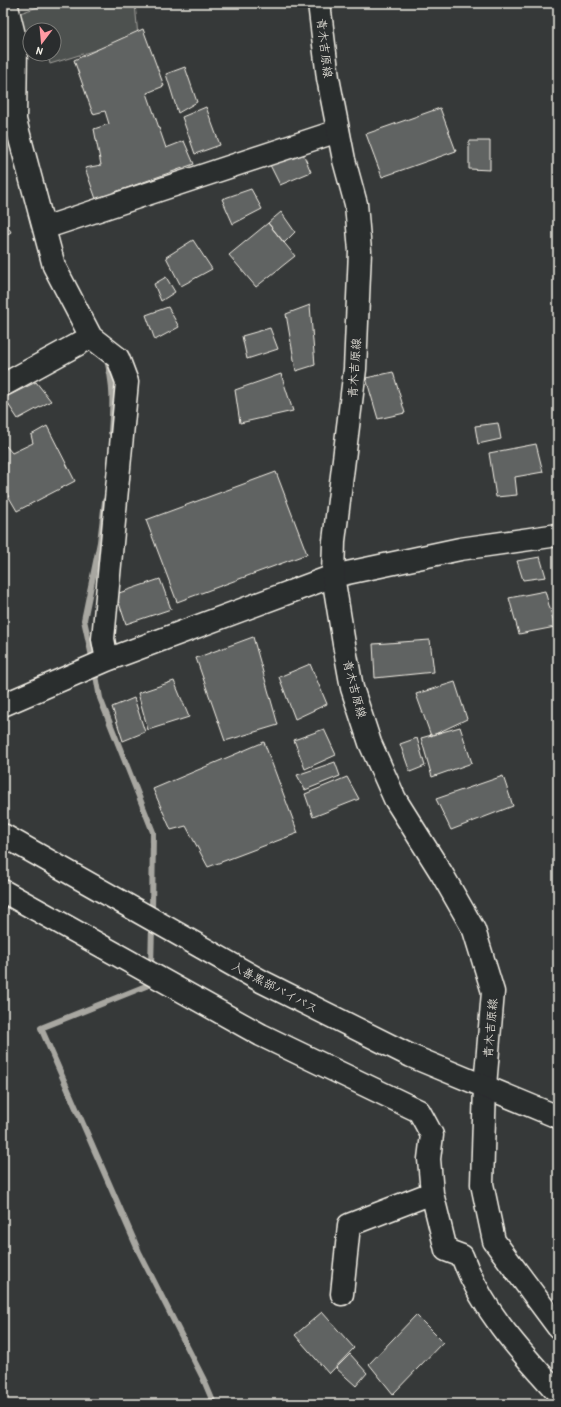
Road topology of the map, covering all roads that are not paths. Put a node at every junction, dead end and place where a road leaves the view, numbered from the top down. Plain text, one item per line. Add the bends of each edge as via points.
1 (6, 3) edge
2 (319, 3) edge
3 (338, 131) junction
4 (44, 228) junction
5 (91, 337) junction
6 (3, 386) edge
7 (558, 535) edge
8 (333, 576) junction
9 (107, 660) junction
10 (3, 705) edge
11 (3, 835) edge
12 (3, 891) edge
13 (485, 1086) junction
14 (558, 1117) edge
15 (432, 1193) junction
16 (342, 1294) dead end
17 (558, 1327) edge
18 (558, 1393) edge

1 - 4 main road via 16,44 15,120
2 - 3 main road, 青木吉原線 via 328,78
3 - 4 main road
3 - 8 main road, 青木吉原線 via 356,204 360,251 355,369 334,541
4 - 5 main road via 54,266
5 - 6 main road
5 - 9 main road via 118,358 127,382 103,639
7 - 8 main road via 460,549
8 - 9 main road
8 - 13 main road, 青木吉原線 via 352,688 370,743 395,799 474,930 491,985 493,992
9 - 10 main road
11 - 13 main road, 入善黒部バイパス via 263,982 411,1056
12 - 15 main road via 261,1035 419,1111 432,1135 429,1159
13 - 14 main road, 入善黒部バイパス
13 - 17 main road, 青木吉原線 via 482,1184 494,1241
15 - 16 main road via 349,1225
15 - 18 main road via 446,1250 462,1256 469,1275 494,1320

